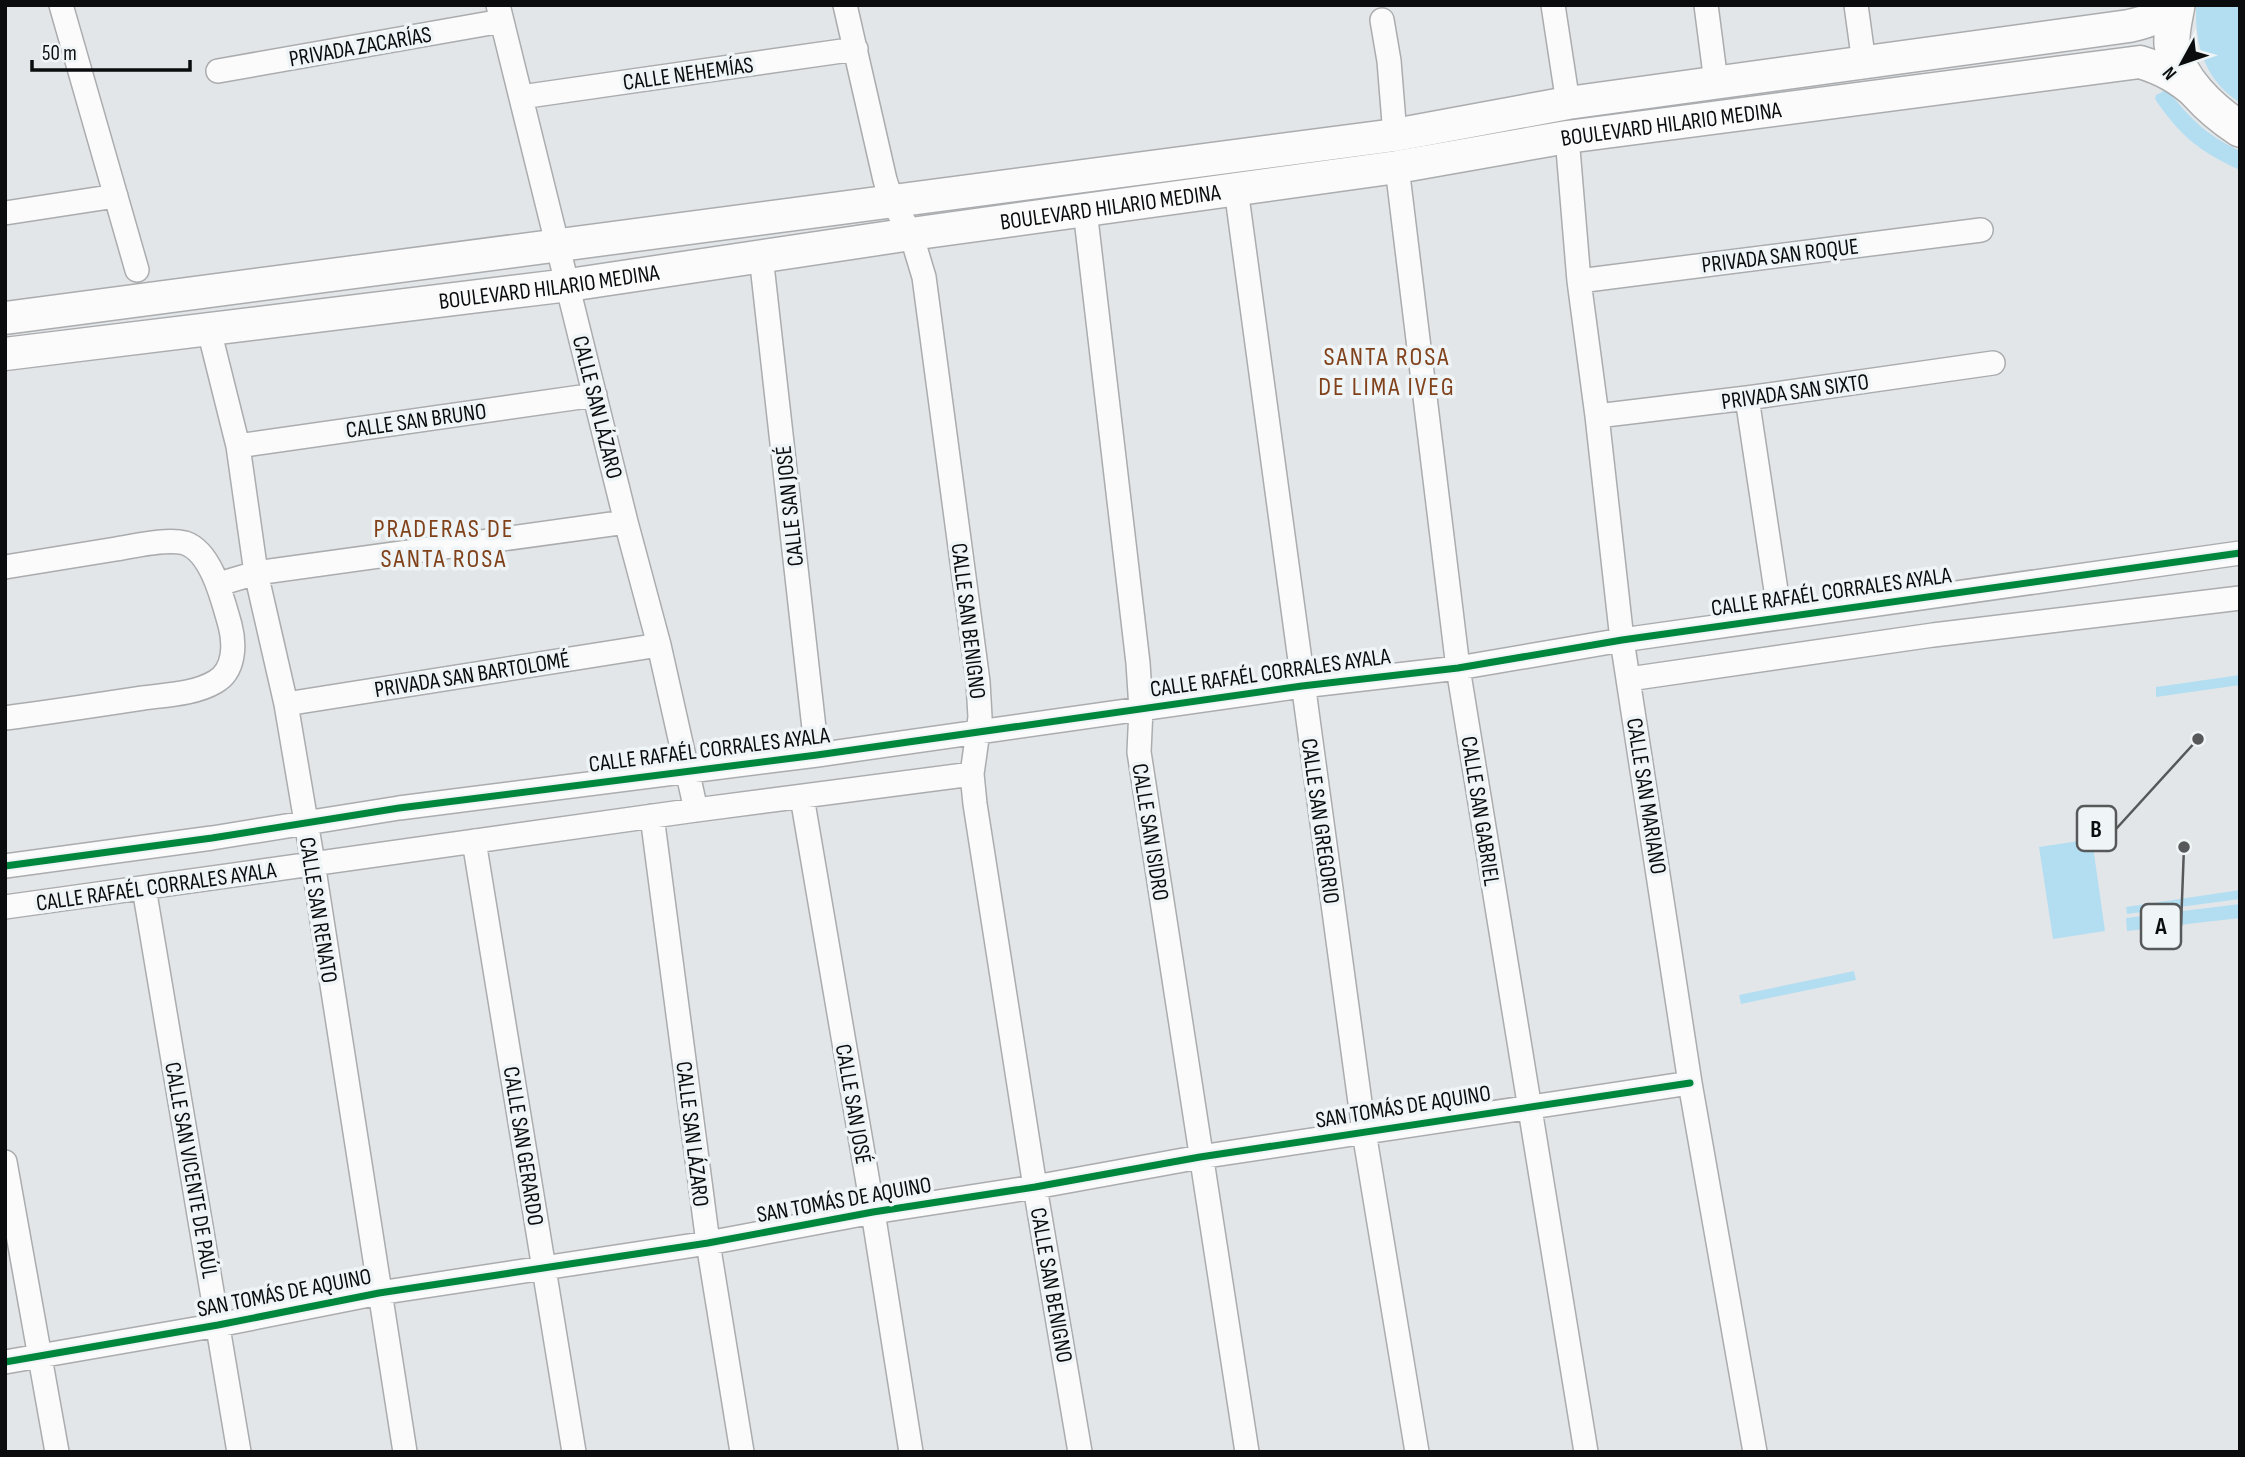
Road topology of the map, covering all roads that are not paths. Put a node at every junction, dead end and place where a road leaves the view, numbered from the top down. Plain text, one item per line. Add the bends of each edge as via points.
1 (61, 5) edge
2 (845, 5) edge
3 (1553, 5) edge
4 (1706, 5) edge
5 (1856, 5) edge
6 (2169, 5) edge
7 (2177, 5) edge
8 (500, 13) edge
9 (1382, 20) dead end
10 (856, 49) junction
11 (1864, 63) junction
12 (218, 71) dead end
13 (1716, 82) junction
14 (521, 97) junction
15 (2203, 99) junction
16 (1568, 103) junction
17 (2240, 129) edge
18 (1395, 135) junction
19 (1567, 137) junction
20 (1397, 167) junction
21 (1236, 189) junction
22 (116, 196) junction
23 (892, 201) junction
24 (1086, 210) junction
25 (5, 213) edge
26 (1981, 230) dead end
27 (911, 234) junction
28 (558, 246) junction
29 (761, 256) junction
30 (137, 270) dead end
31 (1579, 281) junction
32 (569, 285) junction
33 (5, 318) edge
34 (209, 330) junction
35 (5, 354) edge
36 (1993, 363) dead end
37 (595, 395) junction
38 (1746, 398) junction
39 (1597, 416) junction
40 (238, 446) junction
41 (626, 522) junction
42 (2240, 553) edge
43 (5, 567) edge
44 (256, 573) junction
45 (219, 584) junction
46 (2240, 597) edge
47 (1780, 617) junction
48 (268, 622) junction
49 (231, 629) junction
50 (1622, 640) junction
51 (659, 645) junction
52 (1458, 668) junction
53 (1629, 679) junction
54 (1302, 685) junction
55 (286, 704) junction
56 (1141, 709) junction
57 (5, 718) edge
58 (979, 732) junction
59 (817, 755) junction
60 (689, 771) junction
61 (972, 774) junction
62 (802, 797) junction
63 (696, 810) junction
64 (652, 816) junction
65 (304, 822) junction
66 (474, 841) junction
67 (313, 863) junction
68 (5, 866) edge
69 (144, 888) junction
70 (5, 907) edge
71 (1690, 1083) junction
72 (1528, 1106) junction
73 (1364, 1132) junction
74 (1200, 1157) junction
75 (5, 1162) edge
76 (1035, 1187) junction
77 (873, 1212) junction
78 (708, 1243) junction
79 (545, 1268) junction
80 (379, 1293) junction
81 (218, 1325) junction
82 (41, 1356) junction
83 (5, 1362) edge
84 (58, 1452) edge
85 (239, 1452) edge
86 (405, 1452) edge
87 (574, 1452) edge
88 (742, 1452) edge
89 (911, 1452) edge
90 (1080, 1452) edge
91 (1247, 1452) edge
92 (1417, 1452) edge
93 (1586, 1452) edge
94 (1755, 1452) edge

1 - 22 street
2 - 10 street, CALLE SAN BENIGNO
3 - 16 street
4 - 13 street
5 - 11 street
6 - 11 main road, BOULEVARD HILARIO MEDINA via 2162,14 2129,26
7 - 15 main road via 2172,42 2178,65
8 - 12 street, PRIVADA ZACARÍAS
8 - 14 street, CALLE SAN LÁZARO
9 - 18 street
10 - 14 street, CALLE NEHEMÍAS
10 - 23 street, CALLE SAN BENIGNO
11 - 13 main road, BOULEVARD HILARIO MEDINA
13 - 16 main road, BOULEVARD HILARIO MEDINA
14 - 28 street, CALLE SAN LÁZARO
15 - 17 main road
15 - 19 main road, BOULEVARD HILARIO MEDINA via 2163,69 2140,62
16 - 18 main road, BOULEVARD HILARIO MEDINA
18 - 23 main road, BOULEVARD HILARIO MEDINA
19 - 20 main road, BOULEVARD HILARIO MEDINA
19 - 31 street, CALLE SAN MARIANO
20 - 21 main road, BOULEVARD HILARIO MEDINA
20 - 52 street, CALLE SAN GABRIEL
21 - 24 main road, BOULEVARD HILARIO MEDINA
21 - 54 street, CALLE SAN GREGORIO
22 - 25 street
22 - 30 street
23 - 27 street, CALLE SAN BENIGNO
23 - 28 main road, BOULEVARD HILARIO MEDINA
24 - 27 main road, BOULEVARD HILARIO MEDINA
24 - 56 street, CALLE SAN ISIDRO
26 - 31 street, PRIVADA SAN ROQUE
27 - 29 main road, BOULEVARD HILARIO MEDINA
27 - 58 street, CALLE SAN BENIGNO via 924,277 978,682
28 - 32 street, CALLE SAN LÁZARO
28 - 33 main road, BOULEVARD HILARIO MEDINA
29 - 32 main road, BOULEVARD HILARIO MEDINA
29 - 59 street, CALLE SAN JOSÉ
31 - 39 street, CALLE SAN MARIANO
32 - 34 main road, BOULEVARD HILARIO MEDINA
32 - 37 street, CALLE SAN LÁZARO
34 - 35 main road, BOULEVARD HILARIO MEDINA
34 - 40 street, CALLE SAN RENATO
36 - 38 street, PRIVADA SAN SIXTO
37 - 40 street, CALLE SAN BRUNO
37 - 41 street, CALLE SAN LÁZARO
38 - 39 street, PRIVADA SAN SIXTO
38 - 47 street
39 - 50 street, CALLE SAN MARIANO
40 - 44 street, CALLE SAN RENATO
41 - 44 street
41 - 51 street, CALLE SAN LÁZARO
42 - 47 street, CALLE RAFAÉL CORRALES AYALA
43 - 45 street via 169,542 186,544
44 - 45 street
44 - 48 street, CALLE SAN RENATO
45 - 49 street
46 - 53 street
47 - 50 street, CALLE RAFAÉL CORRALES AYALA
48 - 49 street
48 - 55 street, CALLE SAN RENATO
49 - 57 street via 232,660 226,672 206,686
50 - 52 street, CALLE RAFAÉL CORRALES AYALA
50 - 53 street, CALLE SAN MARIANO
51 - 55 street, PRIVADA SAN BARTOLOMÉ
51 - 60 street, CALLE SAN LÁZARO
52 - 54 street, CALLE RAFAÉL CORRALES AYALA
52 - 72 street, CALLE SAN GABRIEL
53 - 71 street, CALLE SAN MARIANO
54 - 56 street, CALLE RAFAÉL CORRALES AYALA
54 - 73 street, CALLE SAN GREGORIO
55 - 65 street, CALLE SAN RENATO
56 - 58 street, CALLE RAFAÉL CORRALES AYALA
56 - 74 street, CALLE SAN ISIDRO via 1139,752
58 - 59 street, CALLE RAFAÉL CORRALES AYALA
58 - 61 street, CALLE SAN BENIGNO
59 - 60 street, CALLE RAFAÉL CORRALES AYALA
60 - 63 street, CALLE SAN LÁZARO
60 - 65 street, CALLE RAFAÉL CORRALES AYALA
61 - 62 street, CALLE RAFAÉL CORRALES AYALA
61 - 76 street, CALLE SAN BENIGNO
62 - 63 street, CALLE RAFAÉL CORRALES AYALA
62 - 77 street, CALLE SAN JOSÉ
63 - 64 street, CALLE RAFAÉL CORRALES AYALA
64 - 66 street, CALLE RAFAÉL CORRALES AYALA
64 - 78 street, CALLE SAN LÁZARO
65 - 67 street, CALLE SAN RENATO
65 - 68 street, CALLE RAFAÉL CORRALES AYALA
66 - 67 street, CALLE RAFAÉL CORRALES AYALA
66 - 79 street, CALLE SAN GERARDO
67 - 69 street, CALLE RAFAÉL CORRALES AYALA
67 - 80 street, CALLE SAN RENATO
69 - 70 street, CALLE RAFAÉL CORRALES AYALA
69 - 81 street, CALLE SAN VICENTE DE PAÚL
71 - 72 street, SAN TOMÁS DE AQUINO
71 - 94 street, CALLE SAN MARIANO
72 - 73 street, SAN TOMÁS DE AQUINO
72 - 93 street, CALLE SAN GABRIEL
73 - 74 street, SAN TOMÁS DE AQUINO
73 - 92 street, CALLE SAN GREGORIO
74 - 76 street, SAN TOMÁS DE AQUINO
74 - 91 street, CALLE SAN ISIDRO
75 - 82 street
76 - 77 street, SAN TOMÁS DE AQUINO
76 - 90 street, CALLE SAN BENIGNO
77 - 78 street, SAN TOMÁS DE AQUINO
77 - 89 street, CALLE SAN JOSÉ
78 - 79 street, SAN TOMÁS DE AQUINO
78 - 88 street, CALLE SAN LÁZARO
79 - 80 street, SAN TOMÁS DE AQUINO
79 - 87 street, CALLE SAN GERARDO
80 - 81 street, SAN TOMÁS DE AQUINO
80 - 86 street, CALLE SAN RENATO
81 - 82 street, SAN TOMÁS DE AQUINO
81 - 85 street, CALLE SAN VICENTE DE PAÚL
82 - 83 street, SAN TOMÁS DE AQUINO
82 - 84 street

